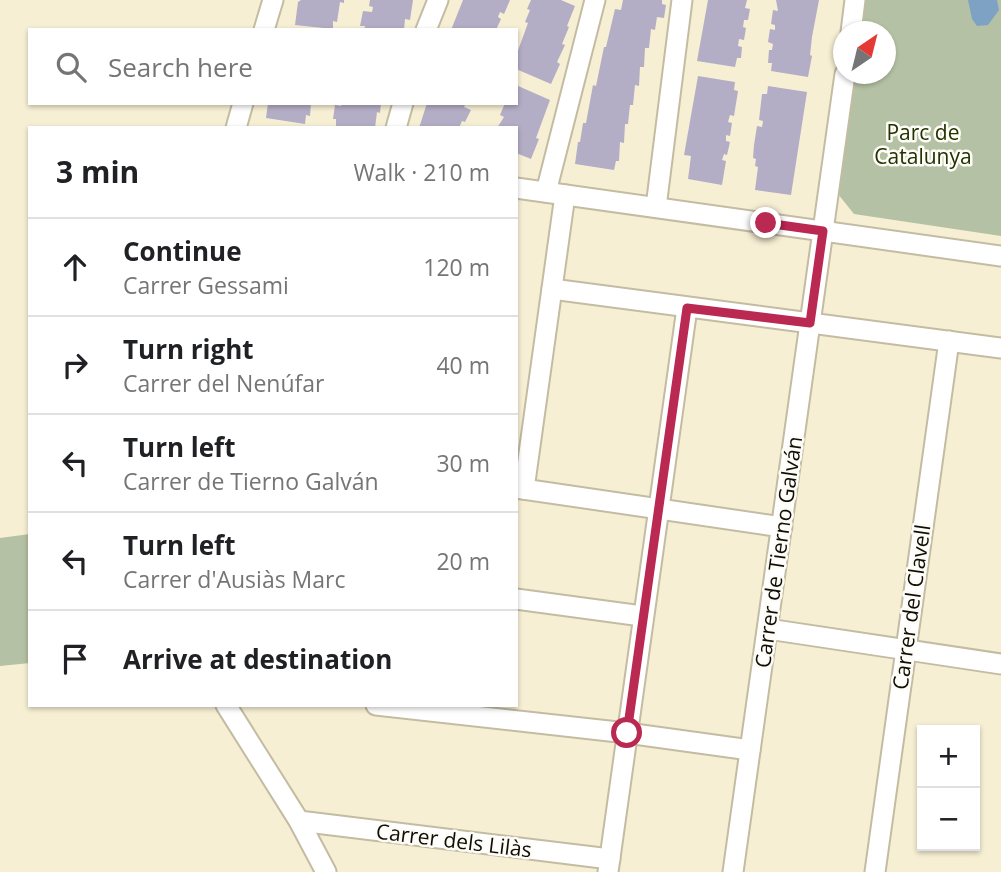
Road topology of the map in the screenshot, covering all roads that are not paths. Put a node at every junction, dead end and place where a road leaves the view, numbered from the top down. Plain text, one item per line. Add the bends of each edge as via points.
1 (273, 0) edge
2 (438, 0) edge
3 (595, 0) edge
4 (682, 0) edge
5 (855, 0) edge
6 (852, 21) edge
7 (265, 28) edge
8 (427, 28) edge
9 (844, 84) edge
10 (242, 105) edge
11 (403, 105) edge
12 (237, 126) edge
13 (397, 126) edge
14 (518, 188) edge
15 (555, 194) junction
16 (656, 207) junction
17 (823, 231) junction
18 (1001, 256) edge
19 (552, 289) junction
20 (687, 308) junction
21 (810, 323) junction
22 (949, 341) junction
23 (1001, 348) edge
24 (520, 488) edge
25 (658, 509) junction
26 (782, 527) junction
27 (518, 599) edge
28 (642, 616) junction
29 (768, 629) junction
30 (905, 649) junction
31 (1001, 664) edge
32 (227, 707) edge
33 (394, 707) edge
34 (627, 733) junction
35 (750, 751) junction
36 (299, 821) junction
37 (609, 866) edge
38 (326, 872) edge
39 (733, 872) edge
40 (876, 872) edge

1 - 7 street
2 - 8 street
3 - 15 street
4 - 16 street
5 - 6 street
9 - 17 street, Carrer de Tierno Galván
10 - 12 street
11 - 13 street
14 - 15 street
15 - 16 street
15 - 19 street
16 - 17 street
17 - 18 street
17 - 21 street, Carrer de Tierno Galván
19 - 20 street
19 - 24 street
20 - 21 street
20 - 25 street
21 - 22 street
21 - 26 street, Carrer de Tierno Galván
22 - 23 street
22 - 30 street, Carrer del Clavell
24 - 25 street
25 - 26 street
25 - 28 street
26 - 29 street, Carrer de Tierno Galván
27 - 28 street
28 - 34 street
29 - 30 street
29 - 35 street, Carrer de Tierno Galván
30 - 31 street
30 - 40 street, Carrer del Clavell
32 - 36 street
33 - 34 street
34 - 35 street
34 - 37 street
35 - 39 street, Carrer de Tierno Galván
36 - 37 street, Carrer dels Lilàs
36 - 38 street

